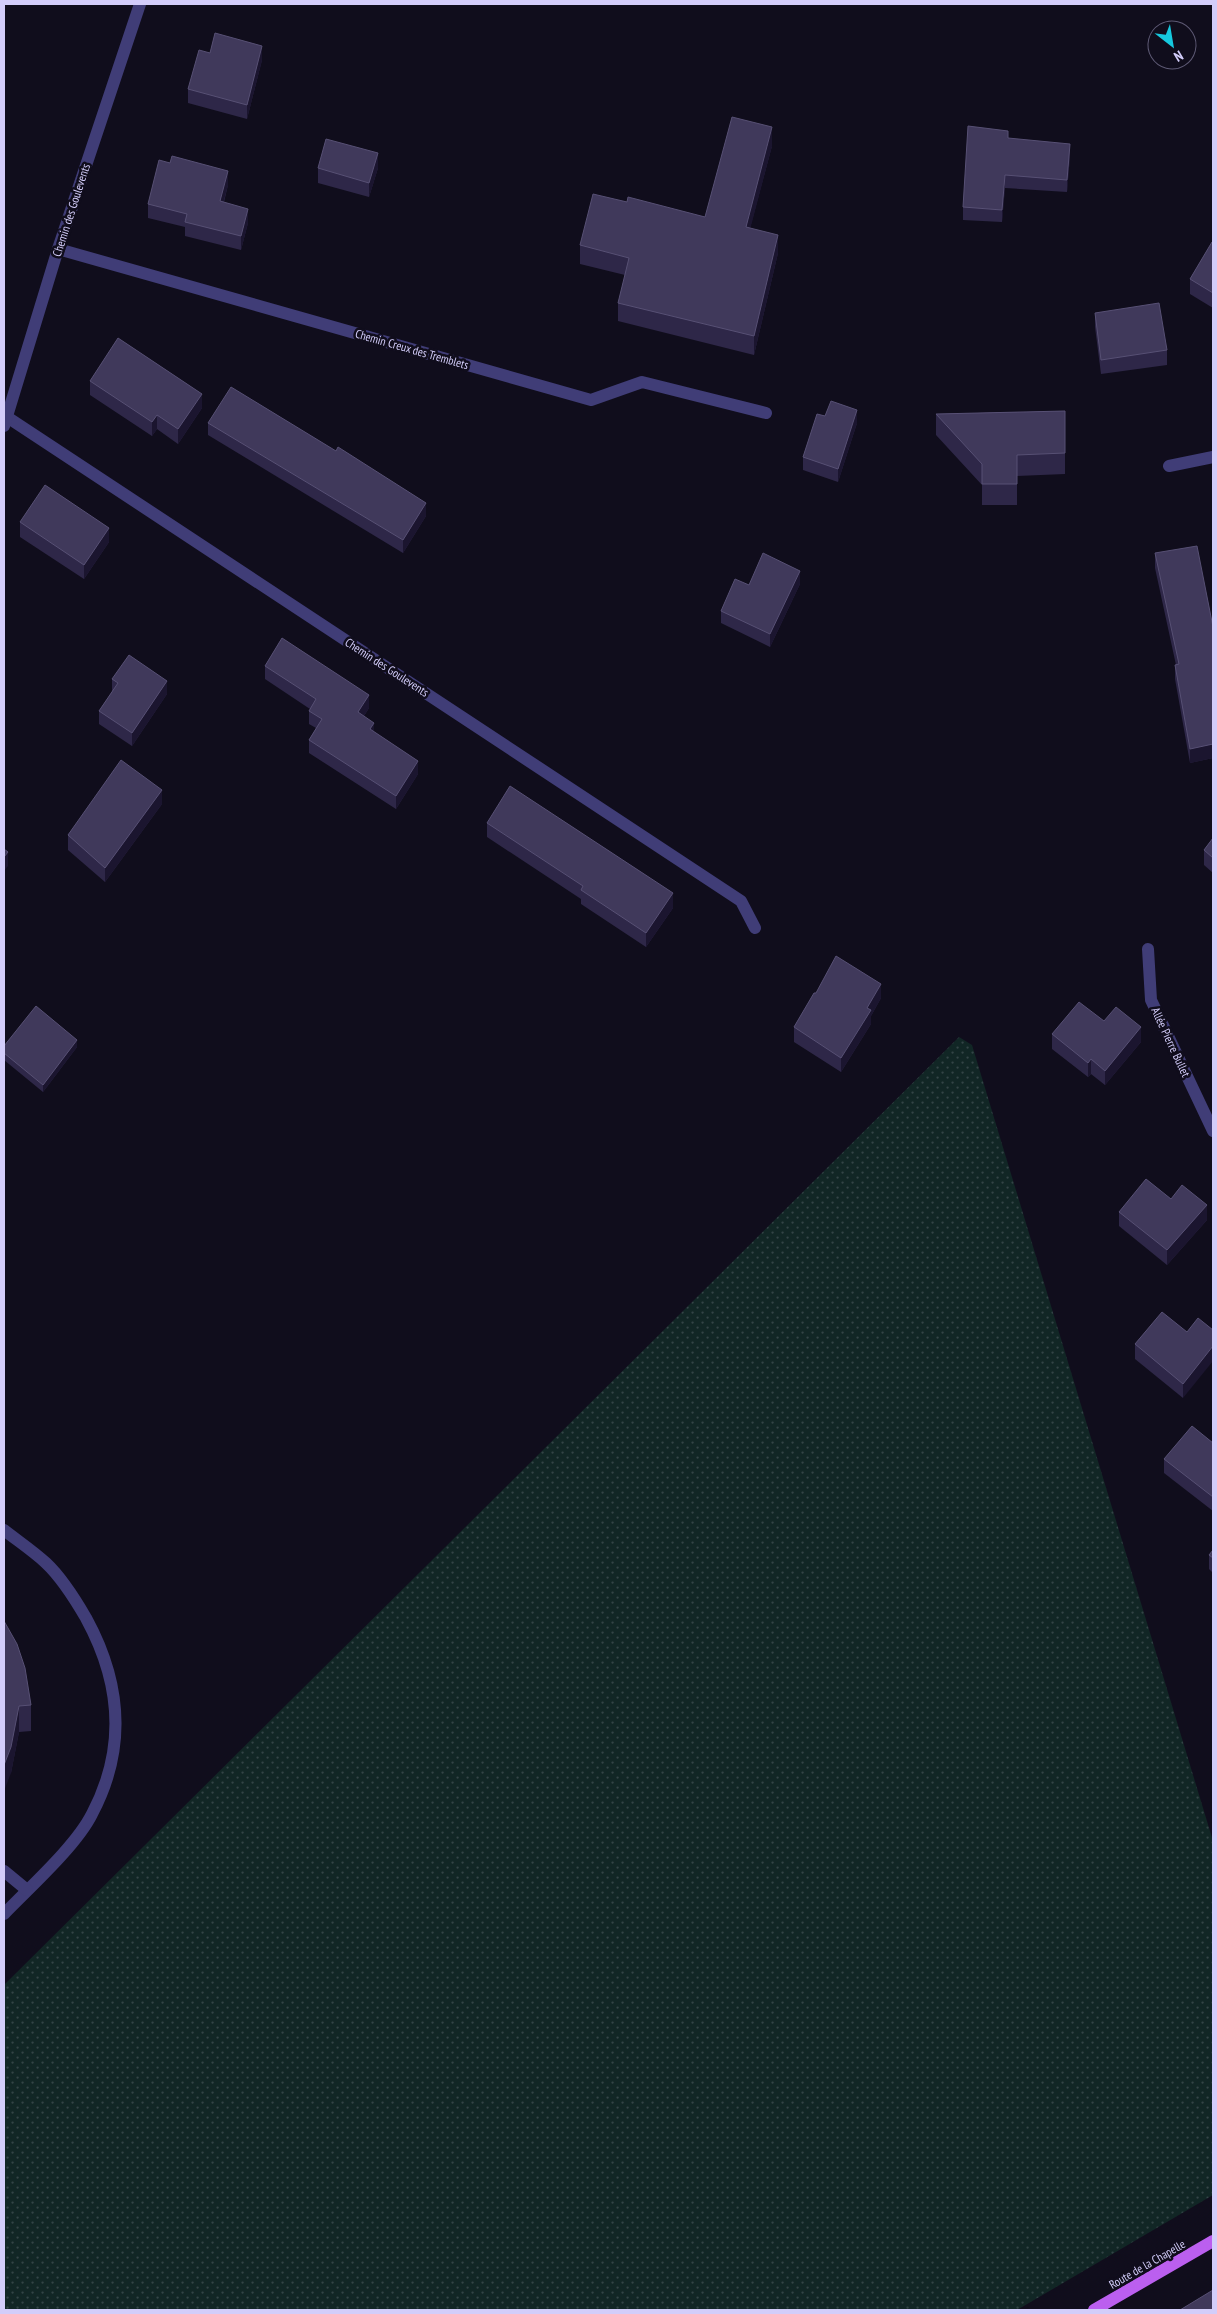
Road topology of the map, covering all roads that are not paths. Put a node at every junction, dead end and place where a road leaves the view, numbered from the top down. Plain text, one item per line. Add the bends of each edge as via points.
1 (140, 4) edge
2 (58, 248) junction
3 (766, 413) dead end
4 (6, 422) edge
5 (1213, 457) edge
6 (1169, 466) dead end
7 (755, 928) dead end
8 (1148, 949) dead end
9 (1213, 1131) edge
10 (4, 1530) edge
11 (4, 1871) edge
12 (27, 1890) junction
13 (4, 1914) edge
14 (1213, 2241) edge
15 (1094, 2310) edge

1 - 2 street, Chemin des Goulevents
2 - 3 street, Chemin Creux des Tremblets via 591,400 642,382
2 - 4 street, Chemin des Goulevents
4 - 7 street, Chemin des Goulevents via 741,901
5 - 6 street
8 - 9 street, Allée Pierre Bullet via 1151,1000
10 - 12 street via 47,1564 75,1598 100,1643 112,1683 116,1726 107,1778 92,1815 71,1844
11 - 12 street
12 - 13 street
14 - 15 main road, Route de la Chapelle

